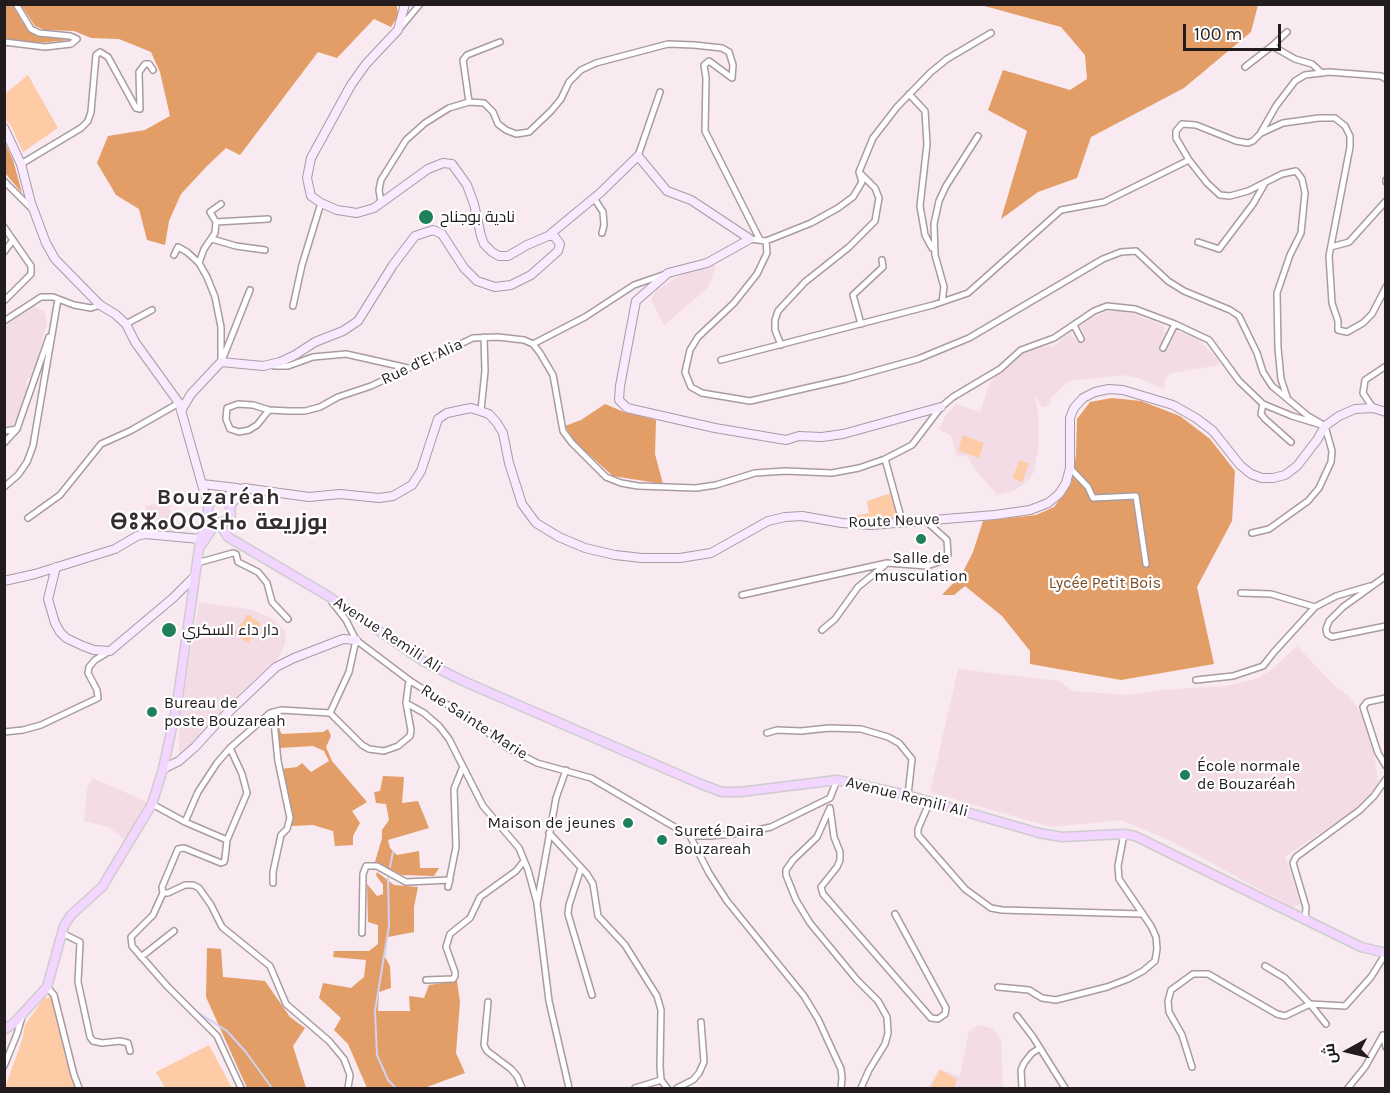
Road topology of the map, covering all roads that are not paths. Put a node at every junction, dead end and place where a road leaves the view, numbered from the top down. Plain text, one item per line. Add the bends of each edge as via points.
1 (16, 4) edge
2 (405, 4) edge
3 (420, 4) edge
4 (398, 30) junction
5 (1287, 32) dead end
6 (991, 33) dead end
7 (4, 42) edge
8 (500, 42) dead end
9 (1272, 46) junction
10 (1245, 66) dead end
11 (153, 70) dead end
12 (1323, 73) junction
13 (1386, 79) edge
14 (660, 92) dead end
15 (909, 94) junction
16 (469, 102) junction
17 (4, 128) edge
18 (1260, 134) junction
19 (978, 136) dead end
20 (638, 156) junction
21 (1189, 160) junction
22 (21, 164) junction
23 (859, 172) junction
24 (4, 181) edge
25 (1265, 183) junction
26 (594, 198) junction
27 (1386, 201) edge
28 (381, 202) junction
29 (321, 203) junction
30 (222, 204) dead end
31 (35, 213) junction
32 (268, 219) dead end
33 (216, 222) junction
34 (4, 227) edge
35 (602, 234) dead end
36 (548, 236) junction
37 (212, 239) junction
38 (750, 239) junction
39 (13, 240) junction
40 (763, 240) junction
41 (1198, 242) dead end
42 (1331, 247) junction
43 (265, 250) dead end
44 (4, 252) edge
45 (934, 252) junction
46 (174, 255) dead end
47 (882, 260) dead end
48 (199, 262) junction
49 (668, 273) junction
50 (1386, 287) edge
51 (250, 290) dead end
52 (58, 299) junction
53 (4, 302) edge
54 (942, 302) junction
55 (100, 305) junction
56 (293, 306) dead end
57 (152, 310) dead end
58 (4, 321) edge
59 (54, 321) junction
60 (126, 324) junction
61 (861, 324) junction
62 (1176, 324) junction
63 (1074, 325) junction
64 (484, 338) junction
65 (1081, 339) dead end
66 (533, 345) junction
67 (781, 345) junction
68 (1163, 348) dead end
69 (721, 360) dead end
70 (221, 362) junction
71 (263, 366) junction
72 (1386, 366) edge
73 (46, 367) junction
74 (408, 368) junction
75 (36, 376) junction
76 (1287, 397) junction
77 (1263, 404) junction
78 (180, 407) junction
79 (941, 407) junction
80 (1373, 408) junction
81 (269, 410) junction
82 (481, 410) junction
83 (1385, 411) edge
84 (1325, 426) junction
85 (17, 429) junction
86 (4, 431) edge
87 (1291, 442) dead end
88 (4, 443) edge
89 (885, 459) junction
90 (1070, 468) junction
91 (4, 487) edge
92 (203, 487) junction
93 (241, 488) junction
94 (223, 502) junction
95 (208, 511) junction
96 (28, 518) dead end
97 (925, 520) junction
98 (902, 521) junction
99 (221, 522) junction
100 (1252, 533) dead end
101 (228, 537) junction
102 (202, 540) junction
103 (197, 563) junction
104 (887, 563) junction
105 (1146, 564) dead end
106 (56, 567) junction
107 (195, 576) junction
108 (1386, 576) edge
109 (4, 581) edge
110 (1371, 586) junction
111 (1241, 593) dead end
112 (742, 594) dead end
113 (328, 596) junction
114 (1315, 607) junction
115 (288, 619) dead end
116 (1386, 626) edge
117 (822, 630) dead end
118 (356, 640) junction
119 (110, 651) junction
120 (409, 680) junction
121 (1196, 681) dead end
122 (1386, 698) edge
123 (406, 703) junction
124 (273, 712) junction
125 (330, 712) junction
126 (4, 732) edge
127 (767, 733) dead end
128 (230, 748) junction
129 (1386, 766) edge
130 (462, 768) junction
131 (163, 769) junction
132 (566, 770) junction
133 (1386, 779) edge
134 (837, 780) junction
135 (908, 795) junction
136 (830, 798) junction
137 (930, 801) junction
138 (152, 804) junction
139 (830, 808) junction
140 (185, 822) junction
141 (549, 833) junction
142 (1124, 834) junction
143 (690, 836) junction
144 (227, 840) junction
145 (524, 861) junction
146 (581, 868) junction
147 (450, 880) junction
148 (273, 883) dead end
149 (448, 887) dead end
150 (163, 893) junction
151 (537, 904) junction
152 (895, 914) dead end
153 (1141, 914) junction
154 (1305, 921) junction
155 (174, 931) dead end
156 (62, 933) junction
157 (362, 933) dead end
158 (1386, 953) edge
159 (141, 957) junction
160 (1265, 966) dead end
161 (426, 980) dead end
162 (47, 987) junction
163 (998, 987) dead end
164 (592, 995) dead end
165 (488, 1002) dead end
166 (1310, 1004) junction
167 (23, 1012) junction
168 (1017, 1016) dead end
169 (701, 1022) dead end
170 (1326, 1024) dead end
171 (4, 1030) edge
172 (1386, 1047) edge
173 (1040, 1048) junction
174 (130, 1051) dead end
175 (4, 1066) edge
176 (1192, 1067) dead end
177 (662, 1080) junction
178 (79, 1089) edge
179 (241, 1089) edge
180 (348, 1089) edge
181 (522, 1089) edge
182 (569, 1089) edge
183 (635, 1089) edge
184 (668, 1089) edge
185 (677, 1089) edge
186 (841, 1089) edge
187 (861, 1089) edge
188 (1022, 1089) edge
189 (1065, 1089) edge
190 (1348, 1089) edge

1 - 7 street via 31,29 77,39 71,44 45,48
2 - 4 street
3 - 4 street
4 - 29 street via 351,85 310,158 307,178 311,196
5 - 9 street
6 - 15 street via 947,59
8 - 16 street via 466,55 463,60
9 - 10 street
9 - 12 street
11 - 22 street via 145,63 139,72 140,109 136,108 108,57 100,52 96,56 88,121
12 - 13 street
12 - 18 street via 1305,75 1295,81
14 - 20 street
15 - 23 street via 873,138
15 - 45 street via 925,111 927,144 920,206 925,235
16 - 28 street via 449,108 406,140 381,180
16 - 40 street via 484,103 506,130 516,134 530,132 561,99 569,82 596,63 668,44 722,48 729,52 732,78 709,61 704,65 705,131
17 - 22 street
18 - 21 street via 1248,143 1182,124 1176,138
18 - 42 street via 1283,123 1319,118 1335,118 1345,126 1350,147
19 - 45 street via 939,201
20 - 26 street
20 - 38 street via 667,190 691,200
21 - 25 street via 1220,195 1230,196
21 - 54 street via 1104,202 1061,210 968,293
22 - 31 street
23 - 40 street via 862,182 838,208 811,223
23 - 67 street via 879,198 875,221 778,311 775,330
24 - 31 street
25 - 41 street via 1219,249
25 - 76 street via 1296,171 1305,193 1301,233 1276,293 1281,379
26 - 35 street via 603,212
26 - 36 street
27 - 42 street via 1349,242
28 - 29 street via 357,213
28 - 36 street via 428,169 452,164 467,185 481,236 492,252 508,256
29 - 56 street
30 - 33 street via 210,212
31 - 55 street via 56,259
32 - 33 street
33 - 37 street
34 - 39 street
36 - 71 street via 554,236 560,244 547,263 511,285 495,287 477,280 464,268 442,234 433,230 415,236 358,321 296,355
37 - 43 street
37 - 48 street
38 - 40 street
38 - 49 street via 707,263
39 - 44 street
39 - 53 street via 31,266 31,274
40 - 76 street via 767,253 757,274 690,350 685,372 691,387 702,393 750,401 918,359 969,338 1103,259 1121,252 1136,252 1184,291 1239,316 1263,372 1272,386
42 - 50 street via 1329,279 1338,330 1347,332 1363,323
45 - 54 street via 943,277
46 - 48 street via 178,247
47 - 61 street via 883,267 854,295
48 - 70 street via 215,297 221,327
49 - 66 street via 634,285
49 - 79 street via 636,301 620,386 619,400 627,408 786,441 799,436 843,434
51 - 70 street
52 - 55 street via 91,308
52 - 58 street via 41,297
52 - 59 street
54 - 61 street
55 - 60 street
57 - 60 street
59 - 73 street
59 - 75 street
60 - 78 street
61 - 67 street
62 - 63 street via 1135,309 1107,306
62 - 68 street
62 - 77 street via 1209,340 1239,381
63 - 65 street
63 - 79 street via 1054,338 1021,350 1000,369
64 - 66 street, Rue d'El Alia via 524,340
64 - 74 street, Rue d'El Alia via 473,338
64 - 82 street
66 - 89 street via 553,375 563,431 606,477 621,483 696,488 755,473 832,473
67 - 69 street
70 - 71 street
70 - 78 street
71 - 74 street via 288,366 313,357 346,354
72 - 80 street via 1365,380 1363,393
73 - 75 street
73 - 91 street via 33,446 18,476
74 - 81 street, Rue d'El Alia via 306,411
75 - 85 street
76 - 84 street
77 - 84 street
77 - 87 street via 1261,414
78 - 92 street
78 - 96 street via 101,444 60,495
79 - 89 street via 912,446
80 - 83 street, Route Neuve
80 - 84 street, Route Neuve via 1355,409
81 - 81 street, Rue d'El Alia via 238,404 227,408 226,418 230,429 239,432 257,425
82 - 93 street via 459,410 438,419 421,471 412,485 393,496 340,494 309,498
82 - 98 street, Route Neuve via 489,414 503,433 522,504 536,523 558,537 595,550 642,558 680,558 711,553 768,521 785,517 871,525
84 - 90 street, Route Neuve via 1297,466 1285,475 1262,478 1240,465 1213,431 1173,405 1109,389 1083,398 1074,408 1070,418
84 - 100 street via 1331,462 1319,488 1308,501 1269,529
85 - 86 street
85 - 88 street
89 - 98 street
90 - 97 street, Route Neuve via 1059,494 1030,510
90 - 105 street via 1093,498 1136,496
92 - 93 street
92 - 94 street
92 - 95 street
93 - 94 street
94 - 95 main road
94 - 99 main road via 231,515
95 - 99 main road, Avenue Remili Ali
95 - 102 main road
97 - 98 street, Route Neuve
97 - 104 street via 947,540 948,555 927,566
99 - 101 main road, Avenue Remili Ali
99 - 102 main road
101 - 102 main road
101 - 113 main road, Avenue Remili Ali
102 - 103 main road
102 - 106 street via 145,534 115,549
103 - 107 main road
103 - 115 street via 236,554 238,562 258,572 267,583 272,602
104 - 112 street
104 - 117 street via 858,587
106 - 109 street
106 - 119 street via 48,599 60,632 82,646
107 - 119 street
107 - 131 main road
108 - 110 street
110 - 114 street
110 - 116 street via 1329,621 1327,634 1332,637
111 - 114 street via 1271,594
113 - 118 street, Rue Sainte Marie
113 - 134 main road, Avenue Remili Ali via 423,662 722,792
114 - 121 street via 1263,666 1233,676
118 - 120 street, Rue Sainte Marie
118 - 125 street via 349,672
118 - 131 street via 343,639 276,667 195,747
119 - 126 street via 89,667 98,698 41,725
120 - 123 street
120 - 132 street, Rue Sainte Marie via 508,748 537,763
122 - 129 street via 1367,702 1363,707
123 - 125 street via 410,736 384,751 362,744
123 - 130 street via 438,726
124 - 125 street
124 - 128 street
124 - 148 street via 280,775 290,816 281,835
127 - 135 street via 861,729 888,737 907,750 912,759
128 - 140 street via 204,781
128 - 144 street via 247,793
130 - 145 street via 483,806 519,848
130 - 147 street via 454,789 456,847
131 - 138 main road
132 - 141 street
132 - 143 street, Rue Sainte Marie via 591,778
133 - 154 street via 1360,810 1296,857 1293,863 1306,907
134 - 135 main road, Avenue Remili Ali
134 - 136 street
135 - 137 main road, Avenue Remili Ali
136 - 139 street
136 - 143 street via 771,827
137 - 142 main road, Avenue Remili Ali via 1062,837
137 - 153 street via 918,835 965,889 991,908
138 - 140 street
138 - 156 main road via 102,887 71,915
139 - 152 street via 840,860 821,887 823,894 931,1018 938,1019 946,1008
139 - 187 street via 817,837 793,860 786,875 810,923 878,1001 887,1017 885,1044
140 - 144 street
141 - 146 street
141 - 151 street
142 - 153 street via 1119,879
142 - 154 main road, Avenue Remili Ali
143 - 186 street via 727,901 804,996 841,1069
144 - 150 street via 224,862 220,863 178,849
145 - 151 street
145 - 161 street via 480,897 470,918 450,934 446,947 455,972 453,979
146 - 164 street via 568,914
146 - 177 street via 593,884 598,916 626,945 657,996 661,1010
147 - 149 street
147 - 157 street via 406,882 368,865 363,872
150 - 159 street via 153,915 131,937 132,946
150 - 180 street via 185,885 199,888 222,927 270,966 286,1004 344,1059 350,1075
151 - 182 street via 549,1001
153 - 163 street via 1156,937 1155,961 1128,980 1056,1000 1029,990
154 - 158 main road, Avenue Remili Ali via 1361,947
155 - 159 street
156 - 162 main road
156 - 174 street via 80,942 78,982 93,1041 128,1043
158 - 166 street via 1345,1006
159 - 179 street via 217,1036
160 - 166 street via 1285,978
162 - 167 main road
162 - 178 street via 54,995
165 - 181 street via 484,1045 518,1076
166 - 170 street
166 - 176 street via 1282,1016 1208,974 1192,974 1171,990 1167,1000
167 - 171 main road
167 - 175 street
168 - 173 street
169 - 185 street via 704,1062 693,1080
172 - 190 street via 1383,1035
173 - 188 street via 1024,1063
173 - 189 street
177 - 183 street
177 - 184 street

